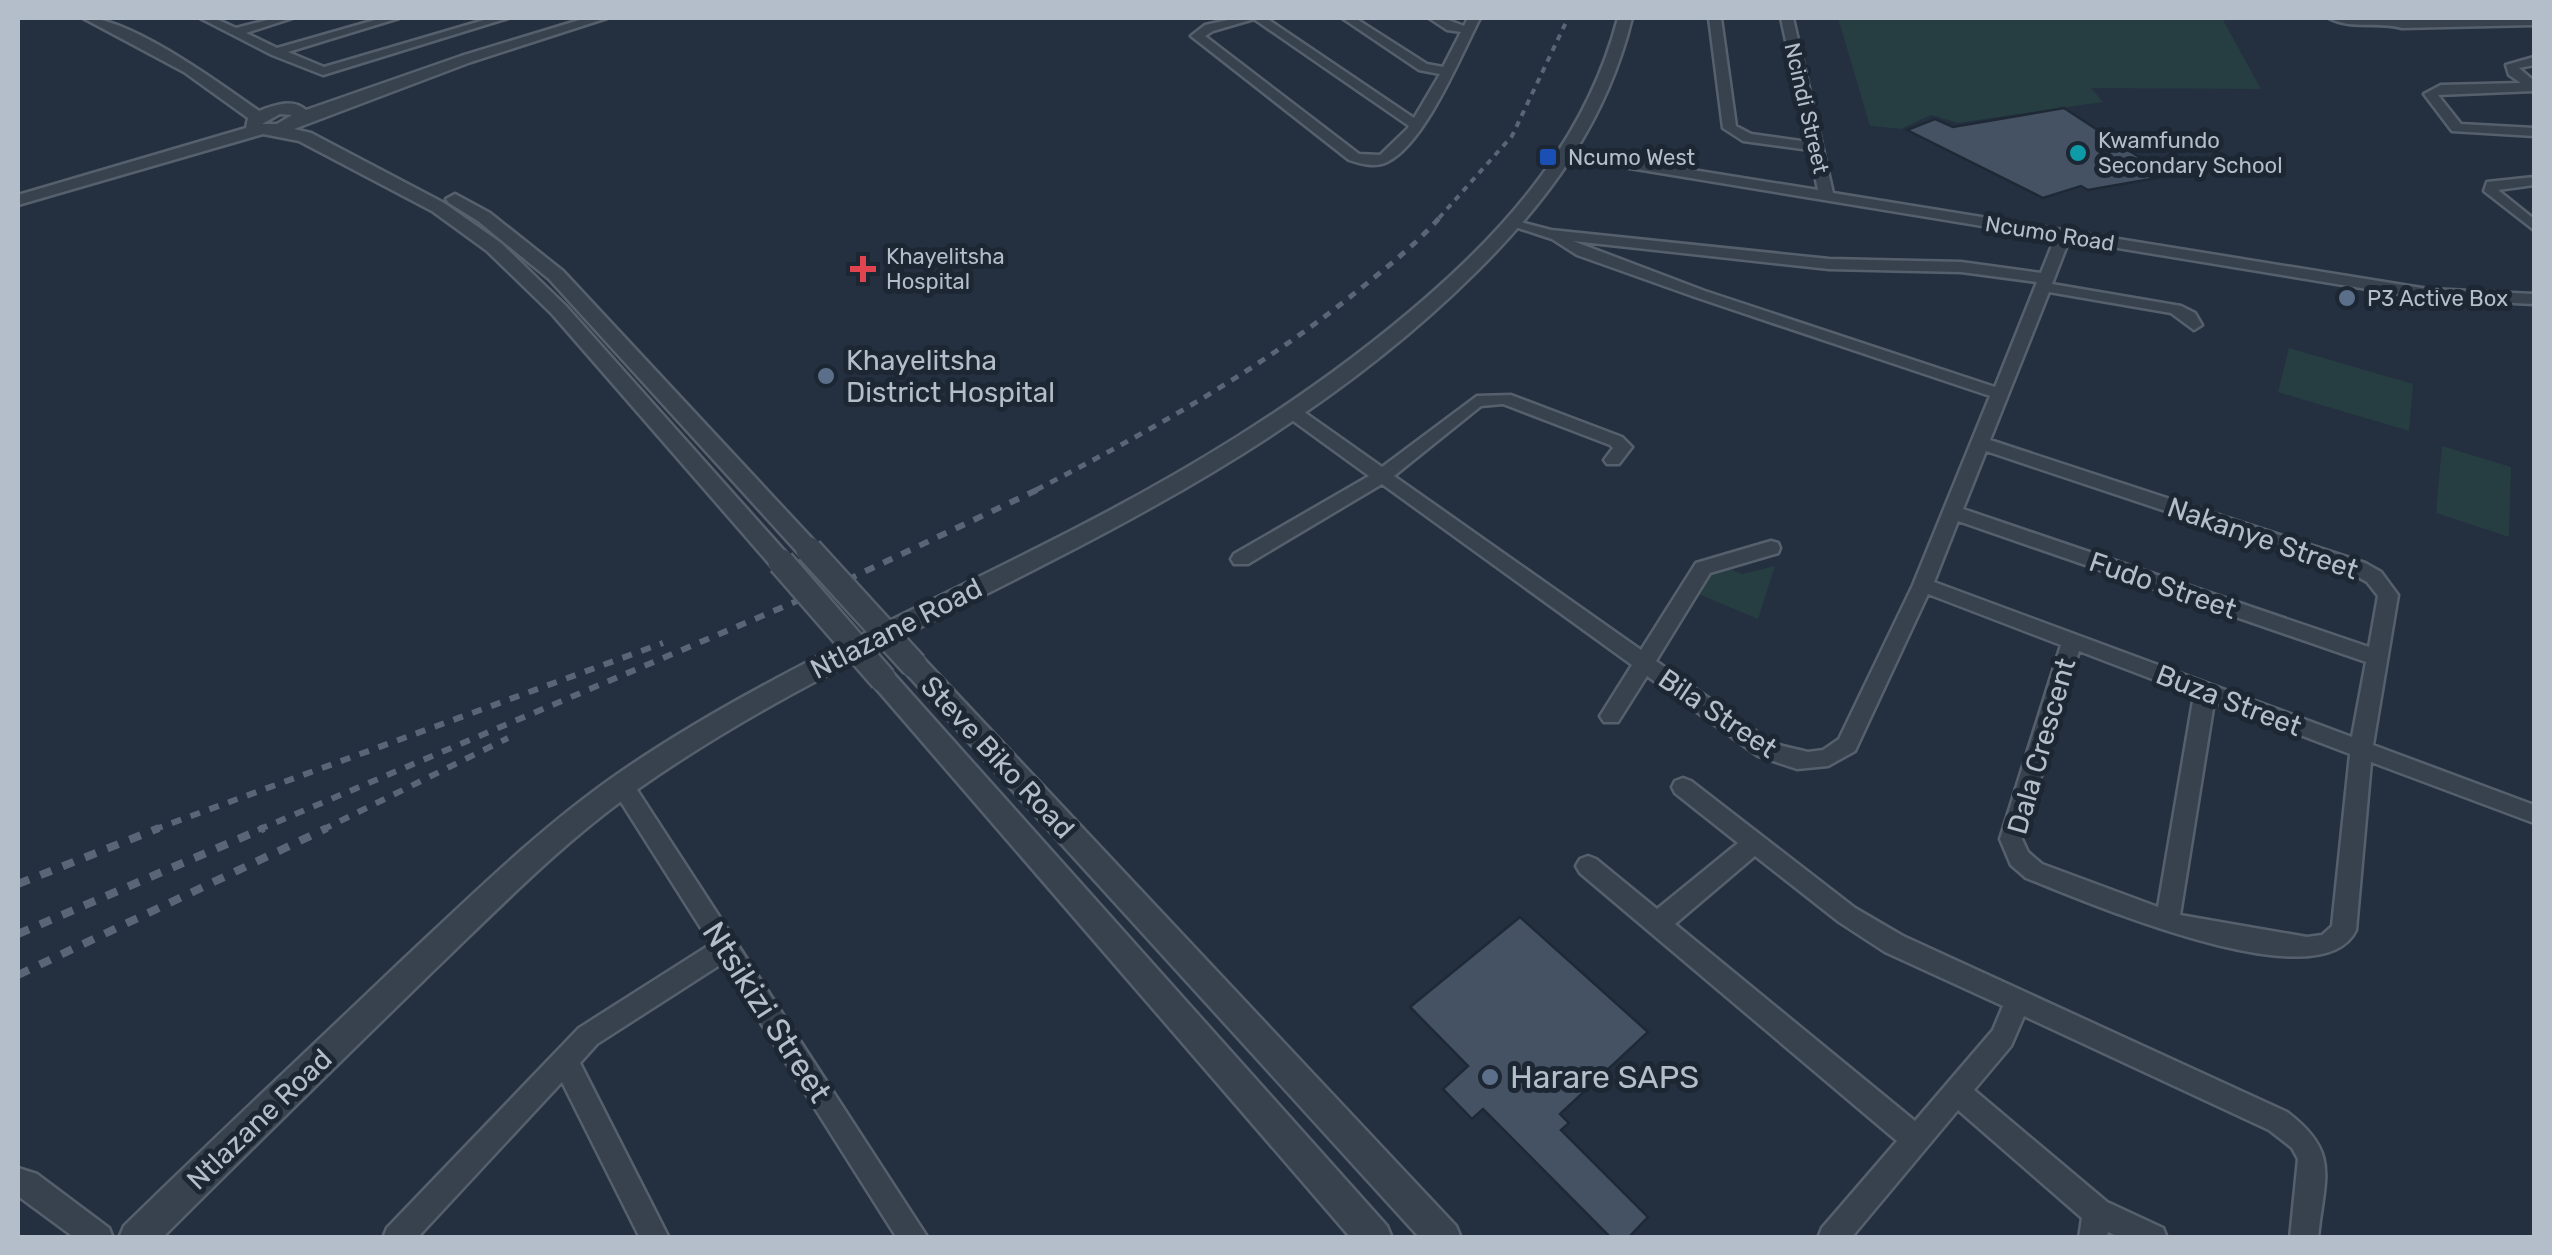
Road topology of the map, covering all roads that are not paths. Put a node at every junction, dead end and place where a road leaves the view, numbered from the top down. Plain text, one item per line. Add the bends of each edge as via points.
1 (90, 18) edge
2 (206, 18) edge
3 (286, 18) edge
4 (393, 18) edge
5 (502, 18) edge
6 (600, 18) edge
7 (1249, 18) edge
8 (1259, 18) edge
9 (1348, 18) edge
10 (1435, 18) edge
11 (1624, 18) edge
12 (1715, 18) edge
13 (1787, 18) edge
14 (2335, 18) edge
15 (2384, 19) edge
16 (2534, 22) edge
17 (1471, 24) edge
18 (236, 32) junction
19 (276, 52) junction
20 (2534, 61) edge
21 (1446, 71) junction
22 (2534, 87) edge
23 (277, 119) junction
24 (1416, 125) junction
25 (2534, 132) edge
26 (1815, 147) junction
27 (1568, 154) junction
28 (2534, 181) edge
29 (1827, 198) junction
30 (18, 200) edge
31 (1513, 224) junction
32 (2534, 226) edge
33 (1550, 234) junction
34 (2064, 235) junction
35 (2046, 283) junction
36 (2534, 299) edge
37 (2194, 325) dead end
38 (2000, 394) junction
39 (1292, 411) junction
40 (1981, 443) junction
41 (1612, 460) dead end
42 (1384, 475) junction
43 (1952, 512) junction
44 (1771, 548) dead end
45 (1242, 559) dead end
46 (1923, 585) junction
47 (2072, 641) junction
48 (2375, 657) junction
49 (1644, 663) junction
50 (2205, 691) junction
51 (1611, 716) dead end
52 (2361, 750) junction
53 (622, 785) junction
54 (1684, 787) dead end
55 (2534, 814) edge
56 (1755, 842) junction
57 (1588, 866) dead end
58 (2167, 922) junction
59 (1657, 924) junction
60 (725, 949) junction
61 (2018, 1000) junction
62 (565, 1060) junction
63 (1956, 1092) junction
64 (1916, 1139) junction
65 (18, 1182) edge
66 (2095, 1225) edge
67 (99, 1238) edge
68 (136, 1238) edge
69 (397, 1238) edge
70 (655, 1238) edge
71 (914, 1238) edge
72 (1375, 1238) edge
73 (1444, 1238) edge
74 (1832, 1238) edge
75 (2153, 1238) edge
76 (2304, 1238) edge

1 - 23 street, Steve Biko Road
2 - 18 street
3 - 18 street
4 - 19 street
5 - 19 street via 328,70
6 - 23 street
7 - 24 street via 1198,36 1354,157 1385,159
8 - 24 street
9 - 21 street via 1423,66
10 - 17 street
11 - 27 street, Ntlazane Road via 1610,75
12 - 26 street via 1730,128 1748,138
13 - 26 street, Ncindi Street
14 - 15 street
15 - 16 street
17 - 21 street
18 - 19 street
20 - 22 street via 2512,65
21 - 24 street
22 - 25 street via 2430,94 2457,128
23 - 30 street
23 - 72 street, Steve Biko Road, bridge via 438,207 494,246 559,310
23 - 73 street, Steve Biko Road, bridge via 470,207 581,301
26 - 29 street, Ncindi Street
27 - 29 street, Ncumo Road
27 - 31 street, Ntlazane Road
28 - 32 street via 2498,182 2492,191
29 - 34 street, Ncumo Road
31 - 33 street
31 - 39 street, Ntlazane Road via 1413,321
33 - 35 street via 1829,264 1960,267
33 - 38 street via 1582,252
34 - 35 street, Bila Street
34 - 36 street, Ncumo Road via 2428,294
35 - 37 street via 2174,310
35 - 38 street, Bila Street
38 - 40 street, Bila Street
39 - 42 street, Bila Street
39 - 53 street, Ntlazane Road via 1105,523 743,707
40 - 43 street, Bila Street
40 - 48 street, Nakanye Street via 2365,571 2388,594
41 - 42 street via 1622,448 1612,439 1491,398 1477,401
42 - 45 street
42 - 49 street, Bila Street
43 - 46 street, Bila Street
43 - 48 street, Fudo Street
44 - 49 street via 1702,568
46 - 47 street, Buza Street
46 - 49 street, Bila Street via 1847,745 1826,759 1796,761 1766,750
47 - 50 street, Buza Street
47 - 58 street, Dala Crescent via 2011,843 2034,871
48 - 52 street, Nakanye Street
49 - 51 street
50 - 52 street, Buza Street
50 - 58 street
52 - 55 street, Buza Street
52 - 58 street, Dala Crescent via 2338,938 2307,948
53 - 60 street, Ntsikizi Street
53 - 68 street, Ntlazane Road via 508,878
54 - 56 street
56 - 59 street
56 - 61 street via 1894,944
57 - 59 street
59 - 64 street
60 - 62 street via 588,1036
60 - 71 street, Ntsikizi Street
61 - 63 street via 2002,1038
61 - 76 street via 2278,1121 2302,1139 2312,1157
62 - 69 street
62 - 70 street
63 - 64 street
63 - 66 street
64 - 74 street
65 - 67 street
66 - 75 street

